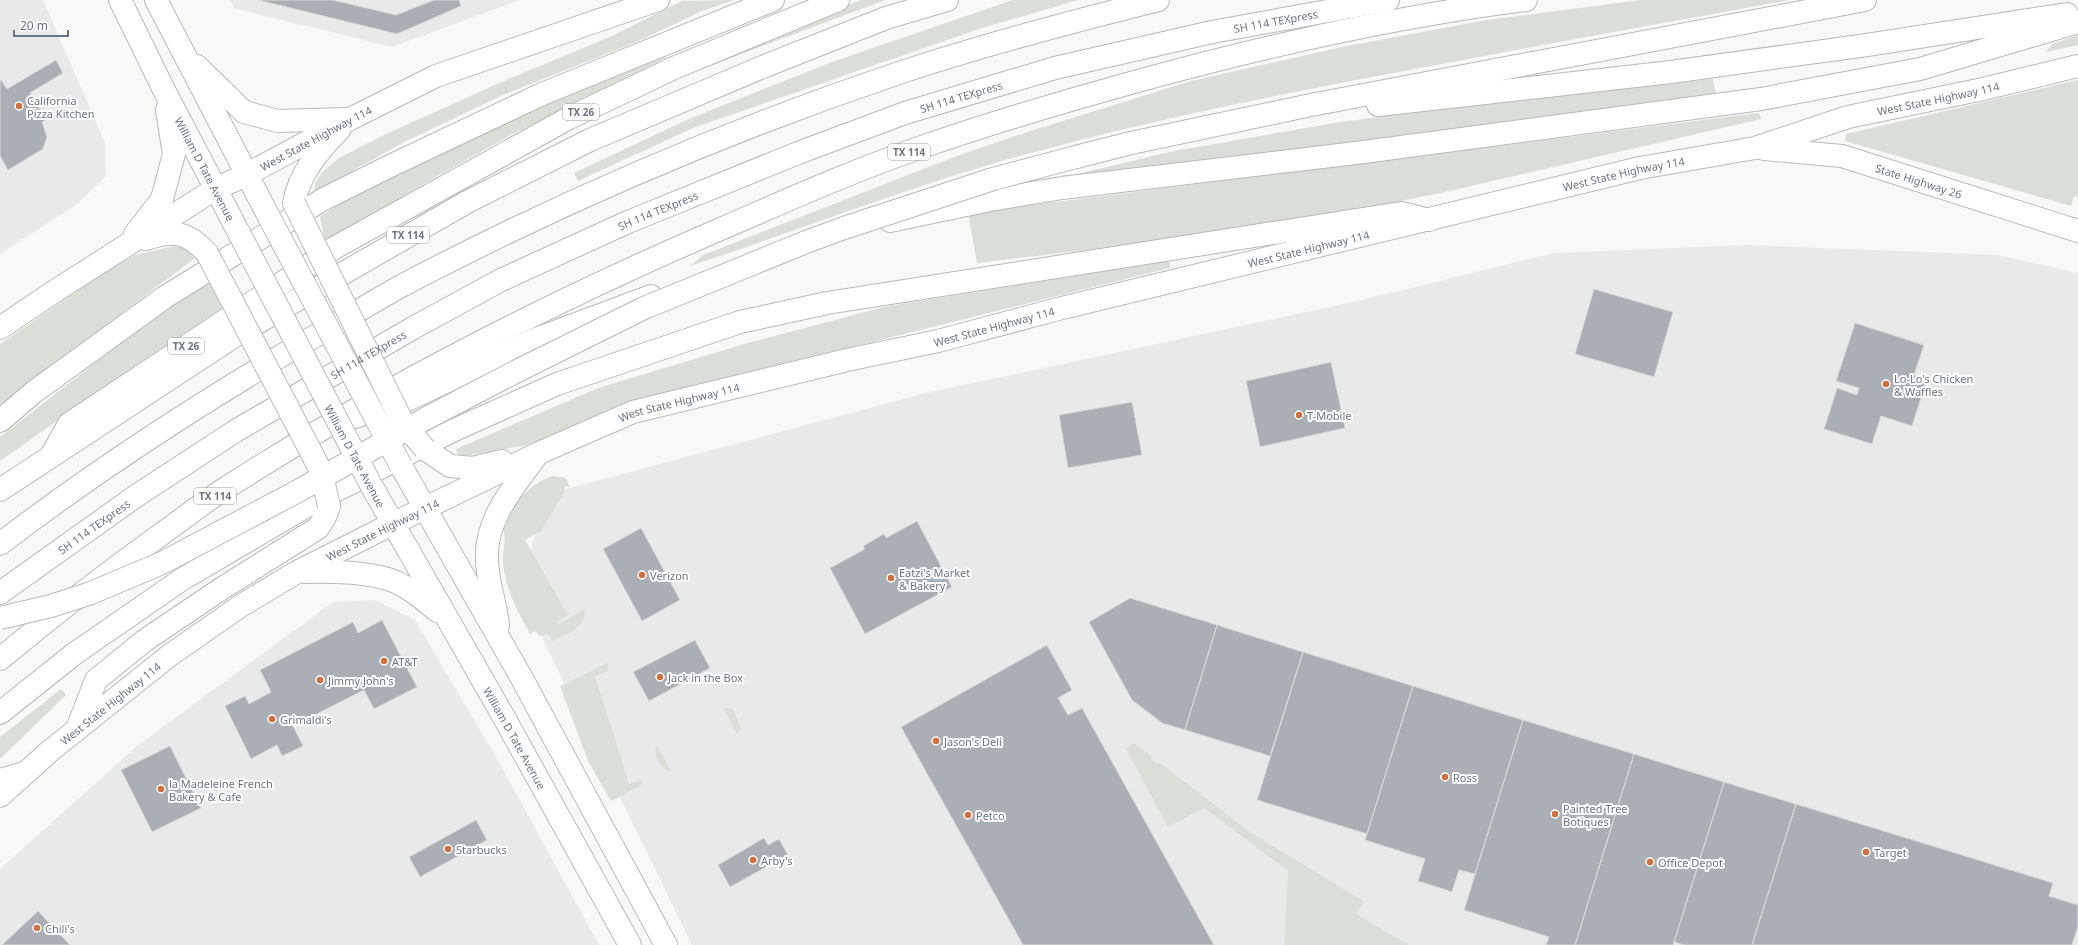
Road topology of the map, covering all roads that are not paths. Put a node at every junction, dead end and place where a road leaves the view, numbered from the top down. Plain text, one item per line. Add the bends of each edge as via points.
1 (120, 0) edge
2 (156, 0) edge
3 (658, 0) edge
4 (773, 0) edge
5 (838, 0) edge
6 (947, 0) edge
7 (1158, 0) edge
8 (1388, 0) edge
9 (1526, 0) edge
10 (1865, 0) edge
11 (2078, 12) edge
12 (2078, 22) edge
13 (185, 55) junction
14 (2078, 66) edge
15 (164, 90) junction
16 (1348, 99) junction
17 (350, 119) junction
18 (1755, 148) junction
19 (246, 175) junction
20 (215, 189) junction
21 (1429, 220) junction
22 (2078, 231) edge
23 (127, 245) junction
24 (0, 328) edge
25 (0, 421) edge
26 (335, 423) junction
27 (539, 453) junction
28 (49, 458) junction
29 (0, 490) edge
30 (425, 509) junction
31 (392, 524) junction
32 (0, 544) edge
33 (297, 572) junction
34 (0, 593) edge
35 (0, 618) edge
36 (448, 619) junction
37 (500, 640) junction
38 (0, 659) edge
39 (0, 713) edge
40 (76, 730) junction
41 (24, 774) junction
42 (0, 780) edge
43 (0, 796) edge
44 (604, 830) junction
45 (576, 845) junction
46 (630, 945) edge
47 (666, 945) edge

1 - 15 main road, William D Tate Avenue
2 - 13 main road
3 - 17 main road, West State Highway 114 via 436,76
4 - 25 main road via 542,94 322,200 165,297 34,392
5 - 28 main road, TX 26 via 674,68 569,118 336,247 69,424
6 - 28 main road, TX 114 via 886,18 590,140 467,202 236,335
7 - 32 main road via 1048,28 898,74 781,115 610,185 497,237 399,287 221,391 116,461
8 - 34 main road, SH 114 TEXpress via 1212,32 1055,68 905,113 628,222 501,280 237,430 136,496
9 - 26 main road, TX 114 via 1449,10 1214,60 1064,102 917,149 791,198 650,260 471,346
10 - 16 main road
11 - 16 main road via 1867,45 1382,106
12 - 26 main road via 1920,69 1816,90 1693,110 1062,188 891,221 734,265 536,339 403,402
13 - 17 main road via 244,112 278,121
13 - 19 main road
14 - 18 main road, West State Highway 114 via 1848,117
15 - 20 main road, William D Tate Avenue
15 - 23 main road via 174,154 162,199
16 - 35 main road, bridge via 1131,143 1076,157 993,179 838,230 644,308 518,370 162,563 91,593
17 - 19 main road, West State Highway 114
17 - 27 main road, bridge via 329,140 304,174 297,187 294,203 403,423 425,449 450,466 473,468
18 - 21 main road, West State Highway 114 via 1640,168
18 - 22 main road, State Highway 26 via 1842,156
19 - 20 main road, West State Highway 114
19 - 30 main road, bridge
20 - 23 main road, West State Highway 114
20 - 31 main road, William D Tate Avenue, bridge
21 - 27 main road, West State Highway 114 via 1062,308 938,341 847,360 633,412
21 - 39 main road via 1401,213 827,303 740,322 651,350 558,384 452,431 310,504 181,580 74,654
23 - 24 main road, West State Highway 114
23 - 40 main road, bridge via 158,235 176,233 198,243 207,253 321,471 328,506 318,528 221,588 144,641 96,680
26 - 38 main road, TX 114 via 226,487 70,602
27 - 30 main road, West State Highway 114
27 - 37 main road via 497,513 488,535 487,565
28 - 29 main road, TX 114
30 - 31 main road, West State Highway 114
30 - 37 main road
31 - 33 main road, West State Highway 114
31 - 36 main road, William D Tate Avenue
33 - 36 main road via 336,571 390,580 415,592
33 - 40 main road, West State Highway 114 via 242,605 170,655
36 - 45 main road, William D Tate Avenue
37 - 44 main road
40 - 41 main road, West State Highway 114
41 - 42 main road
41 - 43 main road, West State Highway 114
44 - 45 main road
44 - 47 main road
45 - 46 main road, William D Tate Avenue

